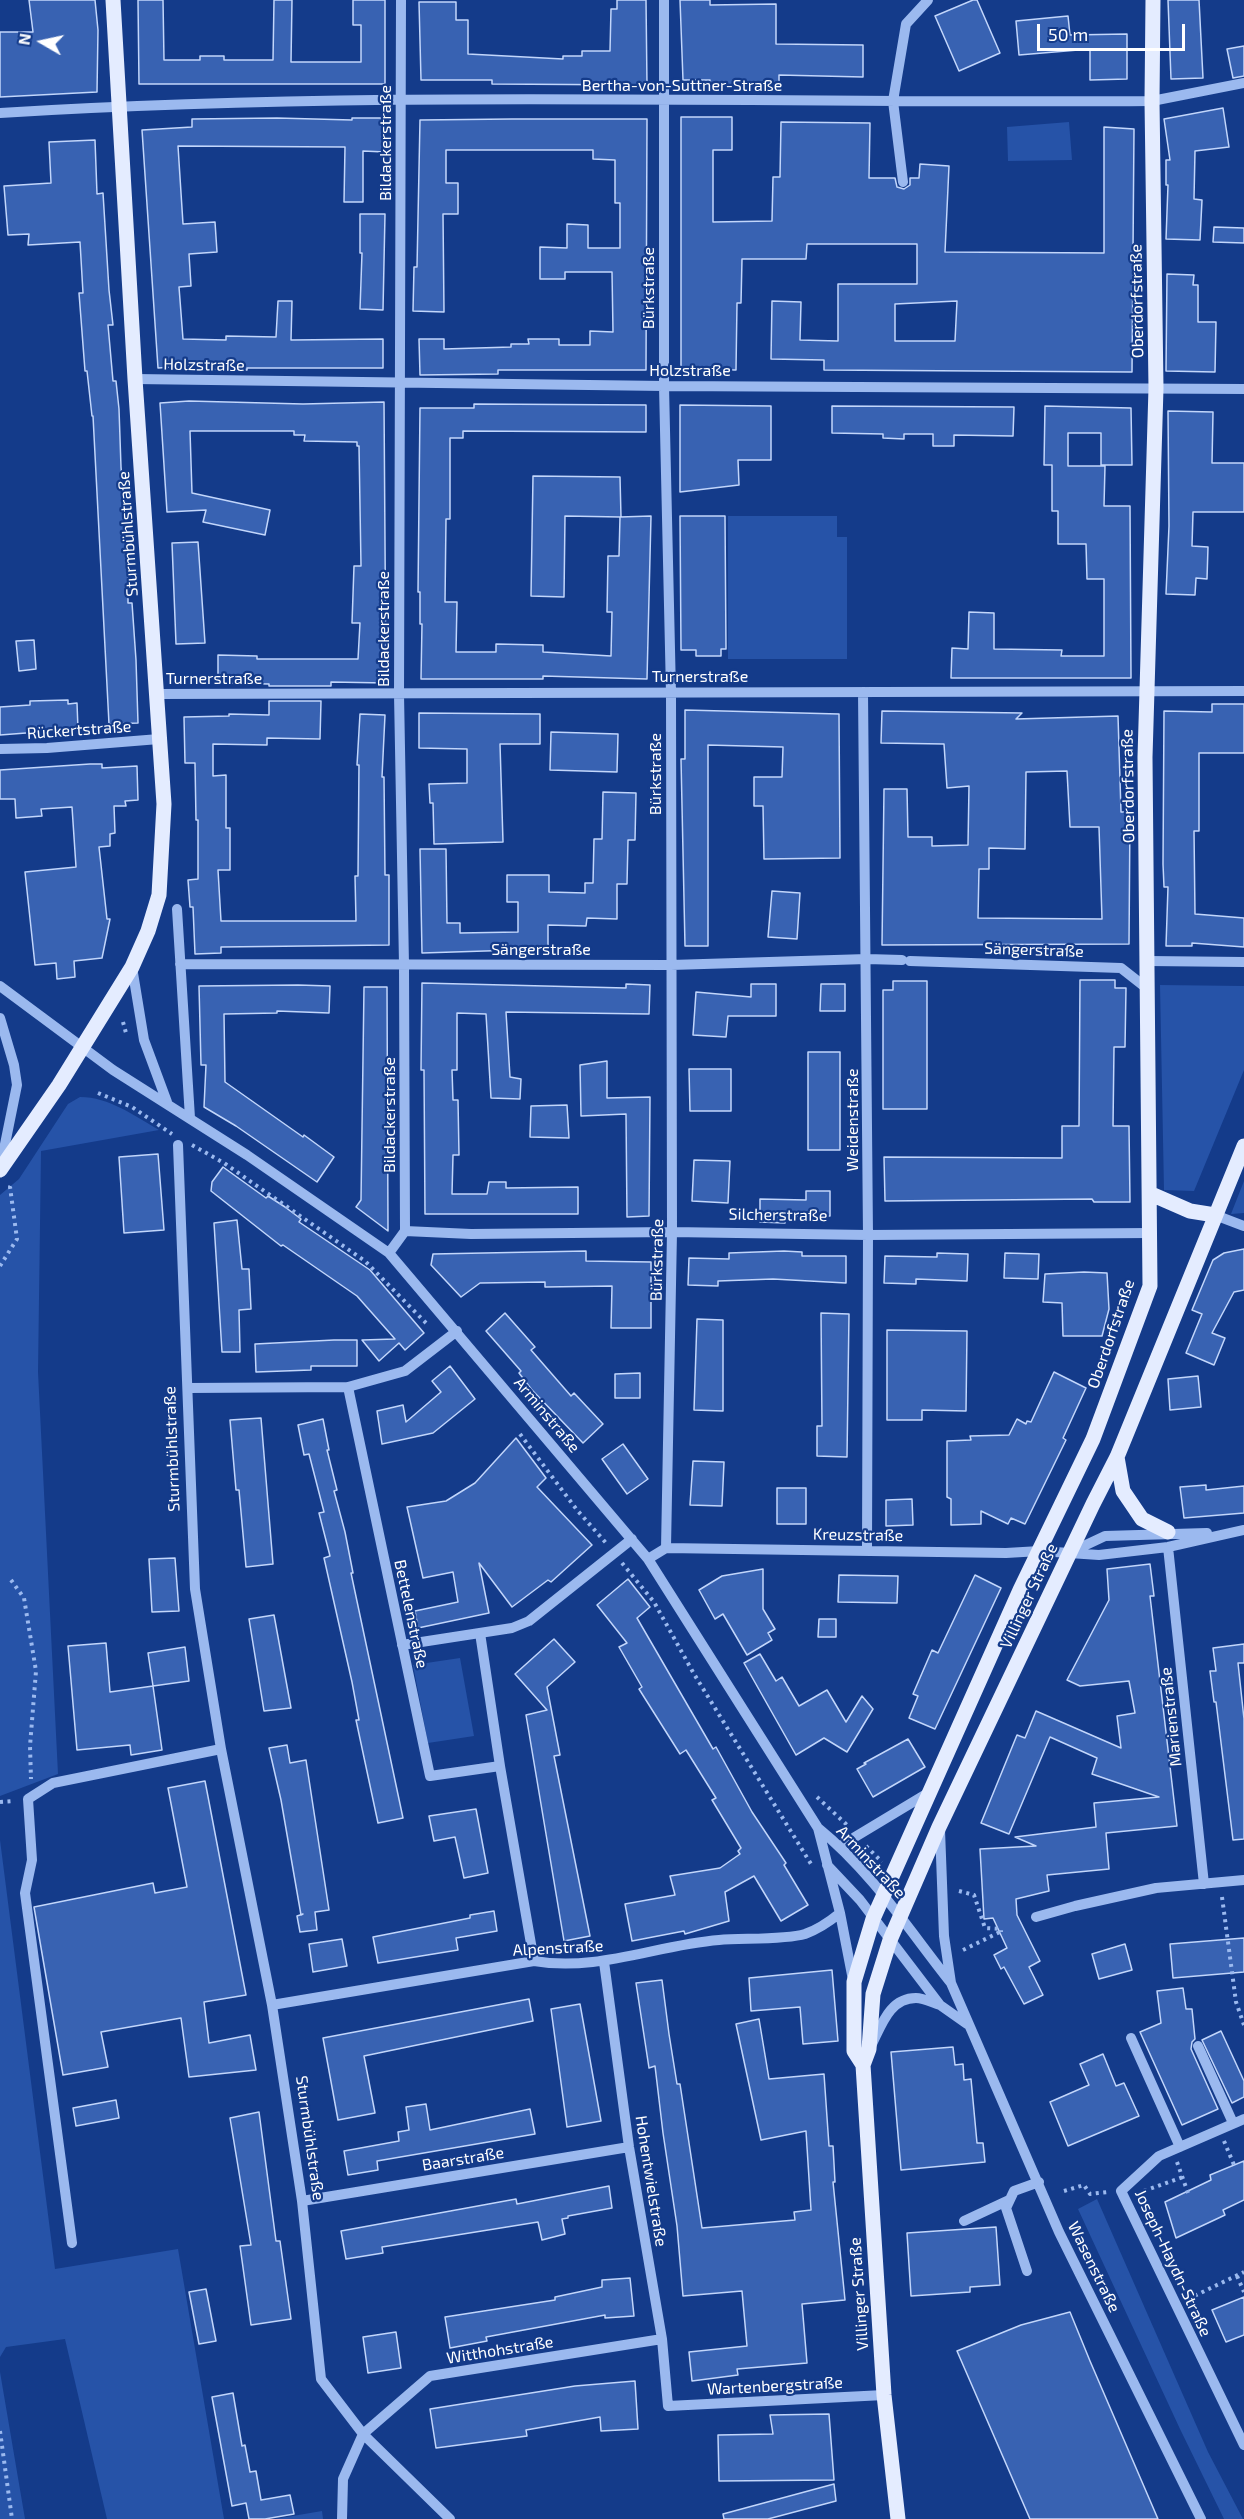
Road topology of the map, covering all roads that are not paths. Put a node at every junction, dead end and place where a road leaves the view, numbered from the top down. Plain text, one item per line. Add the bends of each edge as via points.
1 (113, 0) edge
2 (401, 0) edge
3 (664, 0) edge
4 (928, 0) edge
5 (1154, 0) edge
6 (1244, 83) edge
7 (401, 99) junction
8 (1152, 100) junction
9 (664, 101) junction
10 (893, 101) junction
11 (118, 105) junction
12 (0, 113) edge
13 (903, 182) dead end
14 (135, 379) junction
15 (399, 382) junction
16 (664, 386) junction
17 (1156, 388) junction
18 (1244, 389) edge
19 (1244, 691) edge
20 (863, 692) junction
21 (1146, 692) junction
22 (670, 693) junction
23 (157, 694) junction
24 (399, 694) junction
25 (159, 739) junction
26 (0, 749) edge
27 (177, 909) dead end
28 (867, 959) junction
29 (1148, 961) junction
30 (1244, 962) edge
31 (180, 964) junction
32 (671, 964) junction
33 (404, 965) junction
34 (132, 968) junction
35 (0, 986) edge
36 (1149, 990) junction
37 (0, 1018) edge
38 (82, 1046) junction
39 (167, 1103) junction
40 (190, 1118) junction
41 (182, 1142) road end
42 (1244, 1146) edge
43 (0, 1170) edge
44 (1151, 1194) junction
45 (1215, 1215) junction
46 (1244, 1226) edge
47 (405, 1231) junction
48 (672, 1232) junction
49 (1150, 1233) junction
50 (868, 1235) junction
51 (389, 1253) junction
52 (457, 1331) junction
53 (348, 1387) junction
54 (188, 1388) junction
55 (1117, 1457) junction
56 (1244, 1530) edge
57 (632, 1539) junction
58 (1168, 1539) junction
59 (666, 1548) junction
60 (867, 1549) junction
61 (1040, 1551) junction
62 (1070, 1552) junction
63 (648, 1559) junction
64 (480, 1633) junction
65 (402, 1645) junction
66 (221, 1749) junction
67 (500, 1767) junction
68 (929, 1793) junction
69 (939, 1827) junction
70 (818, 1828) junction
71 (840, 1846) junction
72 (827, 1865) junction
73 (1244, 1880) edge
74 (1204, 1884) junction
75 (884, 1897) junction
76 (840, 1913) junction
77 (900, 1917) junction
78 (1036, 1917) dead end
79 (873, 1918) junction
80 (890, 1941) junction
81 (534, 1961) junction
82 (604, 1962) junction
83 (854, 1982) junction
84 (951, 1983) junction
85 (272, 2005) junction
86 (940, 2005) junction
87 (967, 2024) junction
88 (1131, 2038) dead end
89 (1198, 2046) dead end
90 (869, 2049) junction
91 (863, 2065) junction
92 (1239, 2121) edge
93 (629, 2147) junction
94 (1176, 2148) junction
95 (1039, 2182) junction
96 (1009, 2200) junction
97 (302, 2201) junction
98 (964, 2220) dead end
99 (72, 2243) dead end
100 (1027, 2271) dead end
101 (662, 2339) junction
102 (884, 2395) junction
103 (668, 2406) joint
104 (363, 2434) junction
105 (1244, 2445) edge
106 (342, 2519) edge
107 (450, 2519) edge
108 (898, 2519) edge
109 (1201, 2519) edge

1 - 11 main road, Sturmbühlstraße
2 - 7 street, Bildackerstraße
3 - 9 street, Bürkstraße
4 - 10 street via 906,24
5 - 8 main road, Oberdorfstraße
6 - 8 street, Bertha-von-Suttner-Straße
7 - 9 street, Bertha-von-Suttner-Straße
7 - 11 street, Bertha-von-Suttner-Straße
7 - 15 street, Bildackerstraße
8 - 10 street, Bertha-von-Suttner-Straße
8 - 17 main road, Oberdorfstraße
9 - 10 street, Bertha-von-Suttner-Straße
9 - 16 street, Bürkstraße
10 - 13 street
11 - 12 street, Bertha-von-Suttner-Straße
11 - 14 main road, Sturmbühlstraße
14 - 15 street, Holzstraße
14 - 23 main road, Sturmbühlstraße
15 - 16 street, Holzstraße
15 - 24 street, Bildackerstraße
16 - 17 street, Holzstraße
16 - 22 street, Bürkstraße
17 - 18 street, Holzstraße
17 - 21 main road, Oberdorfstraße
19 - 21 street, Turnerstraße
20 - 21 street, Turnerstraße
20 - 22 street, Turnerstraße
20 - 28 street, Weidenstraße
21 - 29 main road, Oberdorfstraße
22 - 24 street, Turnerstraße
22 - 32 street, Bürkstraße
23 - 24 street, Turnerstraße
23 - 25 main road, Sturmbühlstraße
24 - 33 street, Bildackerstraße
25 - 26 street, Rückertstraße
25 - 34 main road, Sturmbühlstraße via 164,804 159,895
27 - 31 street
28 - 32 street, Sängerstraße
28 - 36 street, Sängerstraße via 1121,968
28 - 50 street, Weidenstraße
29 - 30 street
29 - 36 main road, Oberdorfstraße
31 - 33 street, Sängerstraße
31 - 40 street
32 - 33 street, Sängerstraße
32 - 48 street, Bürkstraße
33 - 47 street, Bildackerstraße
34 - 38 main road, Sturmbühlstraße
34 - 39 street via 144,1040
35 - 38 street, Arminstraße
36 - 44 main road, Oberdorfstraße
37 - 43 street via 17,1084
38 - 39 street, Arminstraße
38 - 43 main road, Sturmbühlstraße
39 - 40 street, Arminstraße
40 - 51 street, Arminstraße
41 - 54 street, Sturmbühlstraße
42 - 45 main road, Villinger Straße
44 - 45 main road via 1173,1206
44 - 49 main road, Oberdorfstraße
45 - 46 street
45 - 55 main road, Villinger Straße
47 - 48 street, Silcherstraße
47 - 51 street
48 - 50 street, Silcherstraße
48 - 59 street, Bürkstraße
49 - 50 street, Silcherstraße
49 - 61 main road, Oberdorfstraße via 1150,1286 1093,1439
50 - 60 street, Weidenstraße
51 - 52 street, Arminstraße
52 - 53 street via 405,1371
52 - 57 street, Arminstraße
53 - 54 street
53 - 65 street, Bettelenstraße
54 - 66 street, Sturmbühlstraße via 195,1589
55 - 58 main road via 1123,1491 1142,1519
55 - 62 main road, Villinger Straße
56 - 58 street, Kreuzstraße
57 - 63 street, Arminstraße
57 - 64 street via 529,1621
58 - 62 street, Kreuzstraße via 1099,1555
58 - 62 street, Kreuzstraße via 1105,1536
58 - 74 street, Marienstraße
59 - 60 street, Kreuzstraße
59 - 63 street
60 - 61 street, Kreuzstraße
61 - 62 street, Kreuzstraße
61 - 68 main road, Villinger Straße
62 - 69 main road, Villinger Straße
63 - 70 street, Arminstraße
64 - 65 street
64 - 67 street
65 - 67 street, Bettelenstraße via 430,1776
66 - 85 street, Sturmbühlstraße
66 - 99 street via 53,1783 28,1799 32,1860 26,1893
67 - 81 street
68 - 71 street
68 - 75 main road, Villinger Straße
69 - 77 main road, Villinger Straße
69 - 84 street, Wasenstraße via 944,1936
70 - 71 street, Arminstraße
70 - 72 street, Arminstraße
71 - 75 street, Arminstraße
72 - 76 street, Arminstraße
72 - 79 street, Arminstraße
73 - 74 street
74 - 78 street via 1156,1888
75 - 77 street, Arminstraße
75 - 79 main road, Villinger Straße
76 - 82 street, Alpenstraße via 803,1935 716,1940
76 - 83 street, Arminstraße
77 - 80 main road, Villinger Straße
77 - 84 street, Wasenstraße
79 - 80 street, Arminstraße
79 - 83 main road, Villinger Straße
80 - 86 street
80 - 90 main road, Villinger Straße via 873,1994
81 - 82 street, Alpenstraße via 556,1965
81 - 85 street, Alpenstraße
82 - 93 street, Hohentwielstraße
83 - 91 main road, Villinger Straße via 854,2050
84 - 87 street, Wasenstraße
85 - 97 street, Sturmbühlstraße
86 - 87 street
86 - 90 street via 916,1998 894,2006
87 - 95 street, Wasenstraße
88 - 94 street
89 - 92 street
90 - 91 main road, Villinger Straße
91 - 102 main road, Villinger Straße
92 - 94 street, Joseph-Haydn-Straße
93 - 97 street, Baarstraße
93 - 101 street, Hohentwielstraße
94 - 105 street, Joseph-Haydn-Straße via 1159,2156 1123,2195
95 - 96 street via 1014,2191
95 - 109 street, Wasenstraße via 1059,2232
96 - 98 street
96 - 100 street via 1006,2208
97 - 104 street, Sturmbühlstraße via 321,2379
101 - 103 street, Hohentwielstraße
101 - 104 street, Witthohstraße via 430,2376
102 - 103 street, Wartenbergstraße
102 - 108 main road, Villinger Straße
104 - 106 street via 343,2479
104 - 107 street, Sturmbühlstraße

